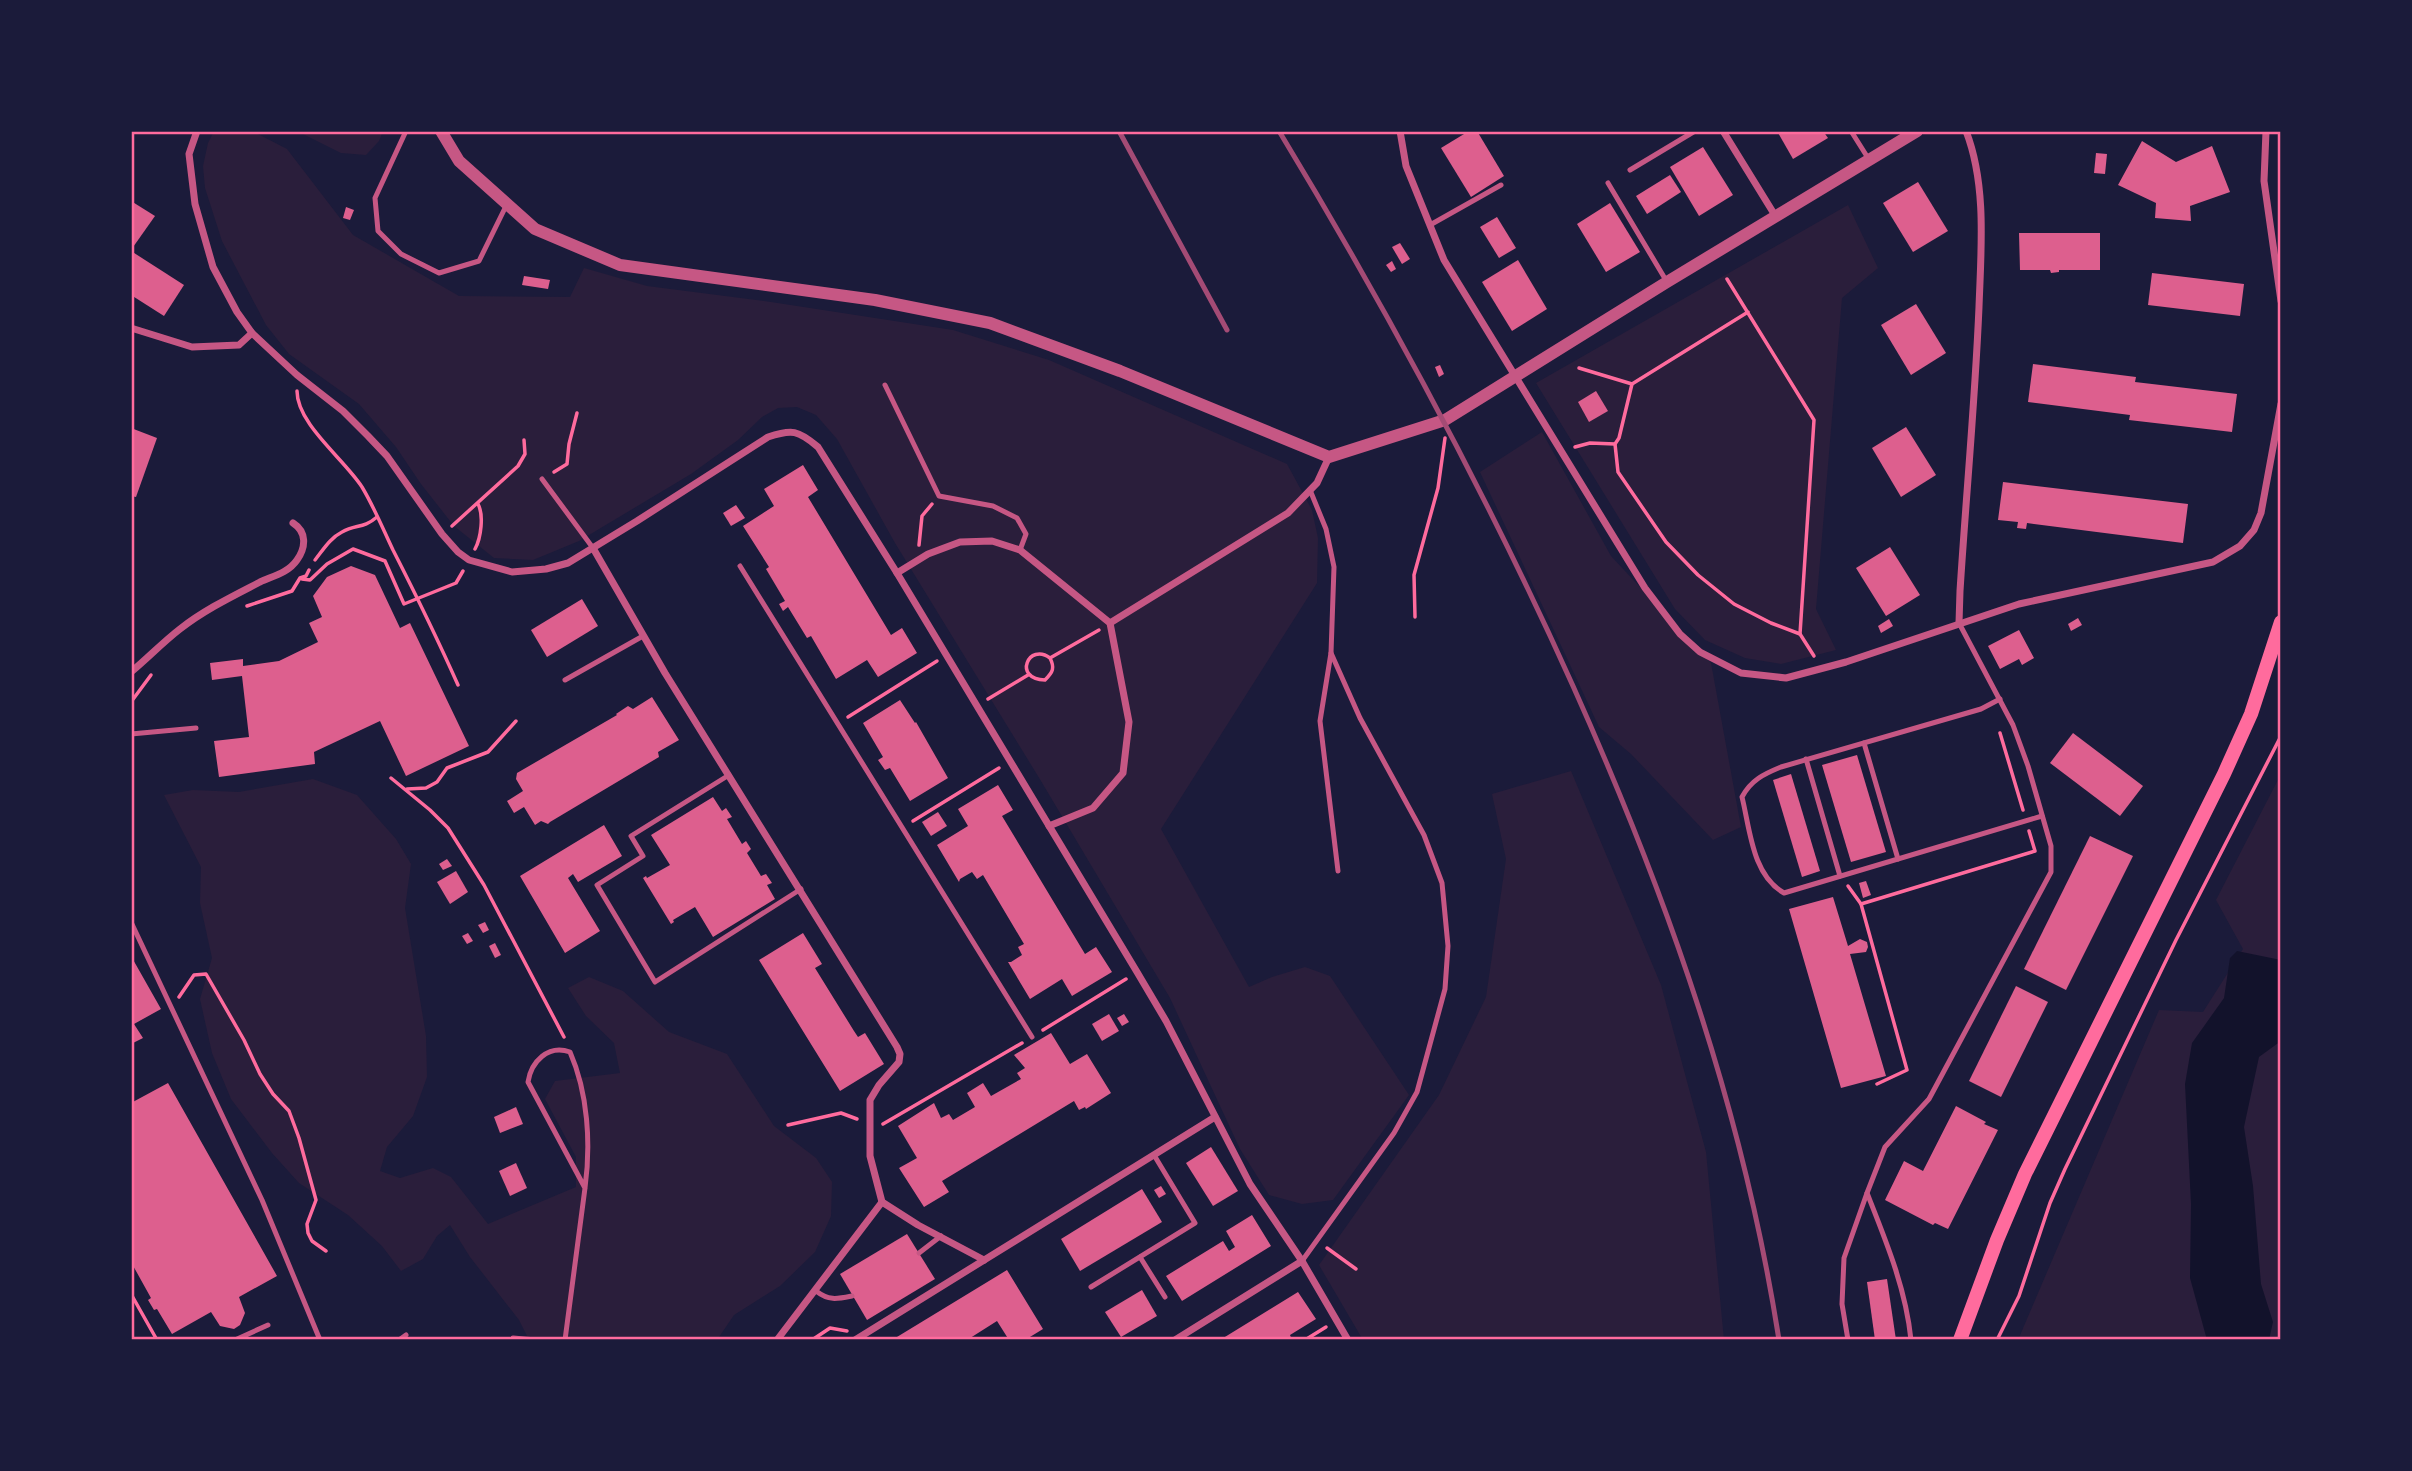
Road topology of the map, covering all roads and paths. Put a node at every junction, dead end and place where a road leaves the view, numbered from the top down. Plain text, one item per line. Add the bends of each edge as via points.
1 (197, 131) edge
2 (406, 131) edge
3 (441, 131) edge
4 (1400, 131) edge
5 (1695, 131) edge
6 (1723, 131) edge
7 (1851, 131) edge
8 (1917, 131) edge
9 (1966, 131) edge
10 (2266, 131) edge
11 (1869, 160) junction
12 (1630, 170) dead end
13 (1608, 183) dead end
14 (1501, 185) dead end
15 (507, 204) junction
16 (1776, 218) junction
17 (1430, 225) junction
18 (1727, 279) dead end
19 (1667, 282) junction
20 (2281, 300) edge
21 (1748, 312) junction
22 (131, 327) edge
23 (252, 333) junction
24 (1578, 368) dead end
25 (297, 375) junction
26 (1514, 378) junction
27 (1632, 384) junction
28 (885, 385) dead end
29 (2281, 404) edge
30 (577, 413) dead end
31 (1439, 422) junction
32 (524, 440) dead end
33 (1615, 444) junction
34 (1561, 454) junction
35 (1329, 457) junction
36 (567, 464) dead end
37 (542, 479) dead end
38 (1310, 490) junction
39 (478, 504) junction
40 (922, 516) dead end
41 (293, 523) dead end
42 (442, 534) junction
43 (593, 548) junction
44 (919, 548) dead end
45 (1020, 550) junction
46 (469, 560) junction
47 (740, 566) dead end
48 (897, 573) junction
49 (300, 578) dead end
50 (456, 583) dead end
51 (417, 598) junction
52 (1415, 617) dead end
53 (2281, 622) edge
54 (1110, 623) junction
55 (1959, 623) junction
56 (1101, 629) dead end
57 (1800, 634) junction
58 (643, 636) junction
59 (1331, 653) junction
60 (946, 655) junction
61 (1050, 658) junction
62 (1822, 669) junction
63 (131, 672) edge
64 (1028, 675) junction
65 (565, 680) dead end
66 (458, 685) dead end
67 (2000, 699) junction
68 (976, 706) junction
69 (516, 721) dead end
70 (838, 723) junction
71 (197, 728) dead end
72 (131, 734) edge
73 (2281, 736) edge
74 (1864, 743) junction
75 (1806, 760) junction
76 (1010, 761) junction
77 (729, 775) junction
78 (391, 778) dead end
79 (405, 789) junction
80 (2042, 816) junction
81 (1049, 826) junction
82 (902, 828) junction
83 (1898, 859) junction
84 (1338, 871) dead end
85 (1840, 876) junction
86 (801, 889) junction
87 (1861, 904) dead end
88 (131, 922) edge
89 (1137, 972) junction
90 (172, 1007) junction
91 (1032, 1037) junction
92 (570, 1052) junction
93 (841, 1113) dead end
94 (1215, 1117) junction
95 (788, 1125) dead end
96 (870, 1132) junction
97 (1154, 1155) junction
98 (586, 1188) junction
99 (1867, 1194) junction
100 (882, 1202) junction
101 (941, 1236) junction
102 (1316, 1241) junction
103 (326, 1251) dead end
104 (919, 1253) dead end
105 (1140, 1257) junction
106 (984, 1260) junction
107 (1302, 1261) junction
108 (1356, 1269) dead end
109 (1091, 1287) dead end
110 (816, 1291) junction
111 (131, 1294) edge
112 (852, 1296) dead end
113 (1165, 1297) dead end
114 (268, 1325) dead end
115 (830, 1328) dead end
116 (1317, 1333) dead end
117 (406, 1335) dead end
118 (513, 1338) dead end
119 (157, 1340) edge
120 (235, 1340) edge
121 (320, 1340) edge
122 (399, 1340) edge
123 (536, 1340) edge
124 (565, 1340) edge
125 (777, 1340) edge
126 (812, 1340) edge
127 (855, 1340) edge
128 (1175, 1340) edge
129 (1306, 1340) edge
130 (1348, 1340) edge
131 (1848, 1340) edge
132 (1912, 1340) edge
133 (1960, 1340) edge
134 (1997, 1340) edge

1 - 23 street via 189,154 195,204 213,267
2 - 15 lane via 375,198 378,230 401,254 439,273 480,261
3 - 15 street via 459,161
4 - 17 street via 1406,166
5 - 12 lane
6 - 16 street
7 - 11 lane
8 - 11 street
9 - 55 street via 1979,199 1981,255
10 - 20 street via 2264,181
11 - 16 street
13 - 19 lane
14 - 17 lane
15 - 35 street via 535,229 620,265 875,300 990,323 1121,371
16 - 19 street
17 - 26 street via 1444,260
18 - 21 path
19 - 26 street
21 - 27 path
21 - 57 path via 1814,420
22 - 23 street via 192,347 239,345
23 - 25 street
24 - 27 path
25 - 42 street via 343,411 387,456
25 - 51 path via 297,400 312,430 361,486
26 - 31 street
26 - 34 street
27 - 33 path
28 - 45 lane via 939,495 993,506 1017,518 1026,534
29 - 55 street via 2261,513 2254,530 2229,554 2194,568 2019,604
30 - 36 path
31 - 35 street
31 - 52 path via 1446,440 1414,575
32 - 39 path via 525,454 518,466
33 - 34 path via 1590,443
33 - 57 path via 1618,472 1666,542 1698,575 1734,604
34 - 62 street via 1644,588 1700,652 1741,673 1765,677 1786,678
35 - 38 street
37 - 43 lane
38 - 54 street via 1288,513
38 - 59 lane via 1326,529 1334,567
39 - 42 path
39 - 46 path via 479,543
40 - 44 path
41 - 63 street via 304,533 296,562 282,574 203,613
42 - 46 street
43 - 46 street via 568,563 528,572
43 - 48 street via 768,437 787,431 802,434 818,447
43 - 58 street
45 - 48 street via 992,541 960,542
45 - 54 street
47 - 70 lane
48 - 60 street
49 - 51 path via 310,580 353,550 385,562 404,604
50 - 51 path
51 - 66 path
53 - 133 main road via 2251,714 2025,1174
54 - 81 street via 1129,722 1123,773 1093,808
55 - 62 street
55 - 67 lane
56 - 61 path
57 - 62 path
58 - 65 lane
58 - 77 street
59 - 84 lane via 1320,721
59 - 102 lane via 1360,718 1424,835 1442,883 1448,946 1445,989 1417,1092 1394,1133
60 - 68 street
60 - 70 path
61 - 64 path via 1036,654 1028,659
61 - 64 path via 1054,666 1045,680
64 - 68 path
67 - 74 lane via 1981,709
67 - 80 lane
68 - 76 street
69 - 79 path via 488,752 447,768 426,788
70 - 82 lane
71 - 72 lane
73 - 134 path via 2064,1169 2019,1296
74 - 75 lane
74 - 83 lane
75 - 85 lane
75 - 85 lane via 1760,776 1742,797 1761,871 1784,892
76 - 81 street
76 - 82 path
77 - 86 street
77 - 86 lane via 631,836 643,856 597,885 655,982
78 - 79 path
79 - 92 path via 447,828 469,862
80 - 83 lane
80 - 99 lane via 2051,846 2051,872 1929,1099 1885,1147
81 - 89 street
82 - 91 lane
83 - 85 lane
85 - 87 path
86 - 96 street via 900,1054 899,1062 870,1100
88 - 90 lane
89 - 91 path
89 - 94 street
90 - 103 path via 194,975 206,974 260,1074 289,1111 316,1200 308,1233
90 - 121 lane via 262,1200
91 - 96 path
92 - 98 lane via 586,1114
92 - 98 lane via 554,1051 535,1061 528,1083
93 - 95 path
94 - 97 street
94 - 107 street via 1250,1184
96 - 100 street via 870,1156
97 - 105 lane via 1195,1223
97 - 106 street
98 - 124 lane
99 - 131 lane via 1844,1258 1842,1304
99 - 132 lane via 1890,1251
100 - 101 street
100 - 110 street
101 - 104 lane
101 - 106 street
102 - 107 lane
102 - 108 path
105 - 109 lane
105 - 113 lane
106 - 127 street
107 - 128 street
107 - 130 street
110 - 112 lane via 826,1299
110 - 125 street
111 - 119 path
114 - 120 lane
115 - 126 path
116 - 129 path
117 - 122 lane
118 - 123 lane

